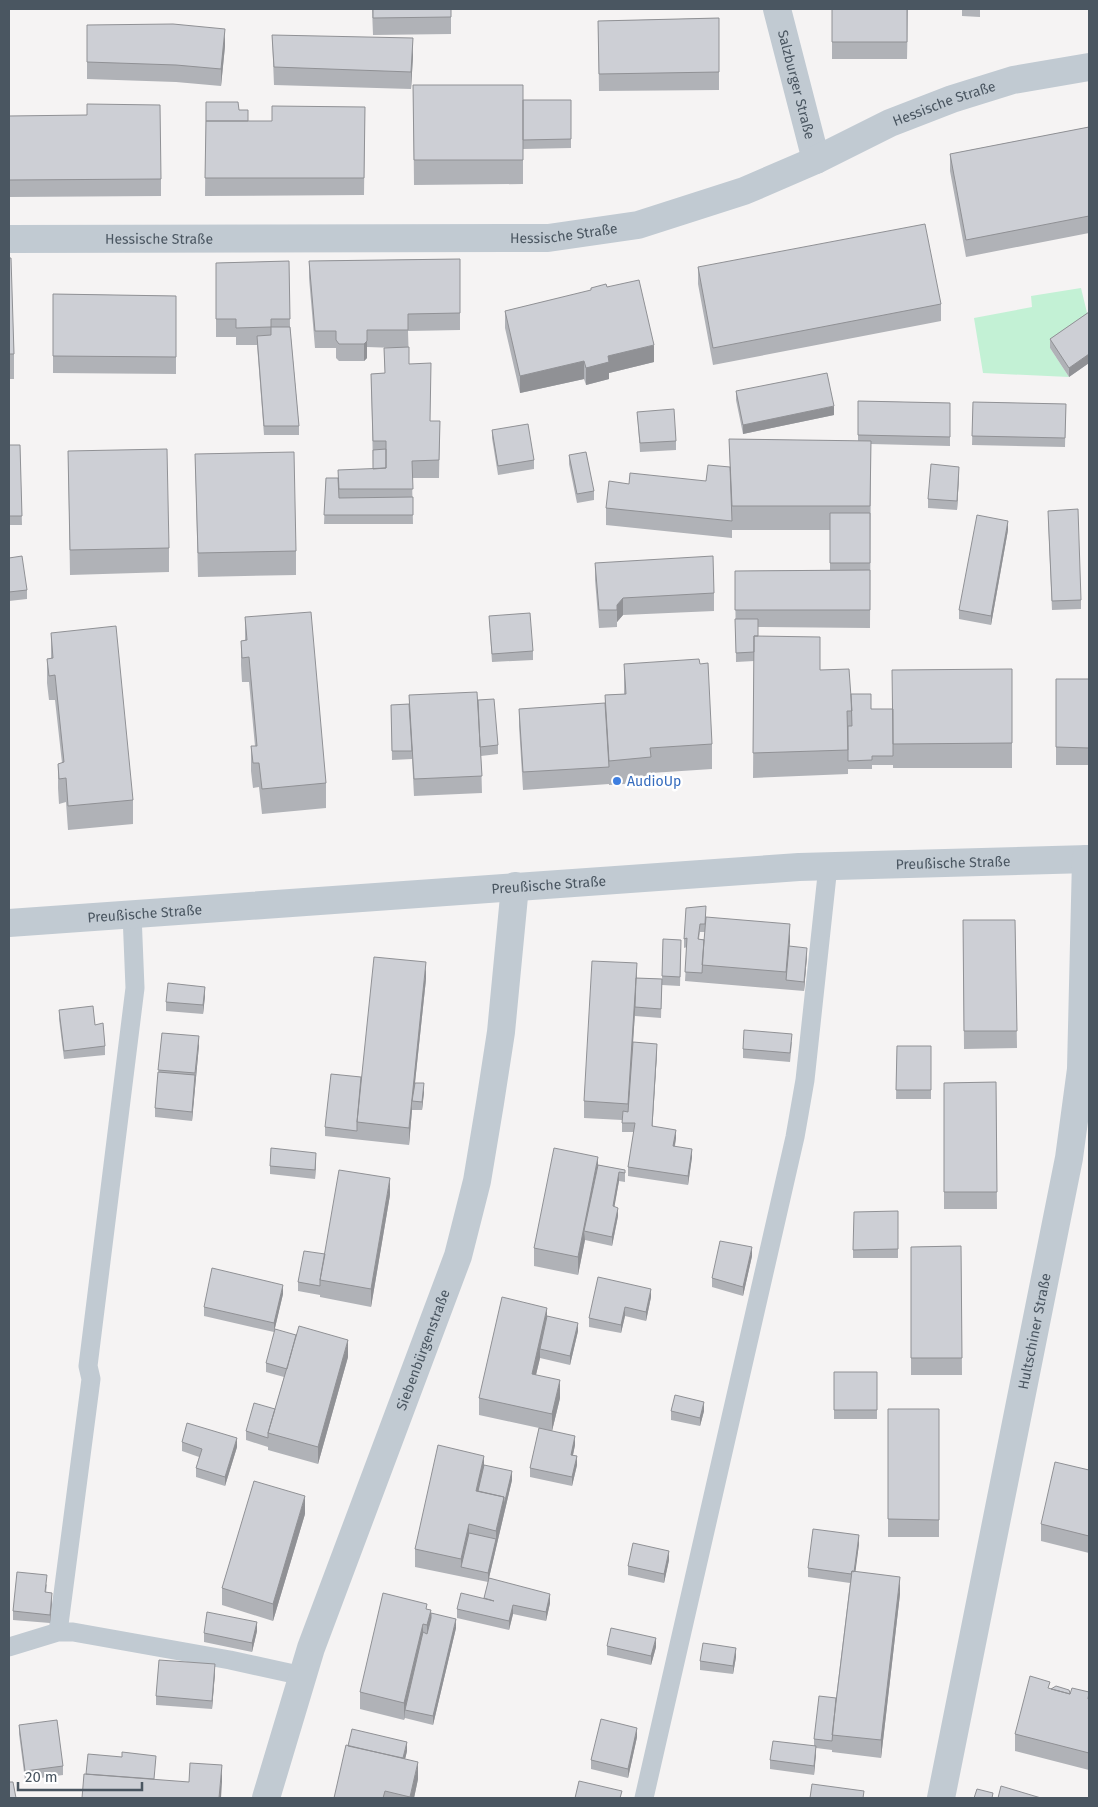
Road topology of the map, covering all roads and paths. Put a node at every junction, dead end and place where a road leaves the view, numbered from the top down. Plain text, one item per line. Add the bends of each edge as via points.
1 (777, 9) edge
2 (1089, 67) edge
3 (816, 160) junction
4 (9, 239) edge
5 (1088, 859) edge
6 (828, 866) junction
7 (515, 886) junction
8 (132, 914) junction
9 (9, 923) edge
10 (58, 1632) junction
11 (9, 1647) edge
12 (303, 1676) junction
13 (266, 1798) edge
14 (644, 1798) edge
15 (941, 1798) edge

1 - 3 street, Salzburger Straße
2 - 3 street, Hessische Straße via 1013,80 952,99 890,123
3 - 4 street, Hessische Straße via 744,191 638,225 548,238
5 - 6 street, Preußische Straße
5 - 15 street, Hultschiner Straße via 1081,1069 1070,1158
6 - 7 street, Preußische Straße
6 - 14 lane via 805,1080 795,1137
7 - 8 street, Preußische Straße
7 - 12 street, Siebenbürgenstraße via 501,1032 477,1181 458,1256 345,1552
8 - 9 street, Preußische Straße
8 - 10 lane via 135,988
10 - 11 lane
10 - 12 lane via 112,1639
12 - 13 street, Siebenbürgenstraße

